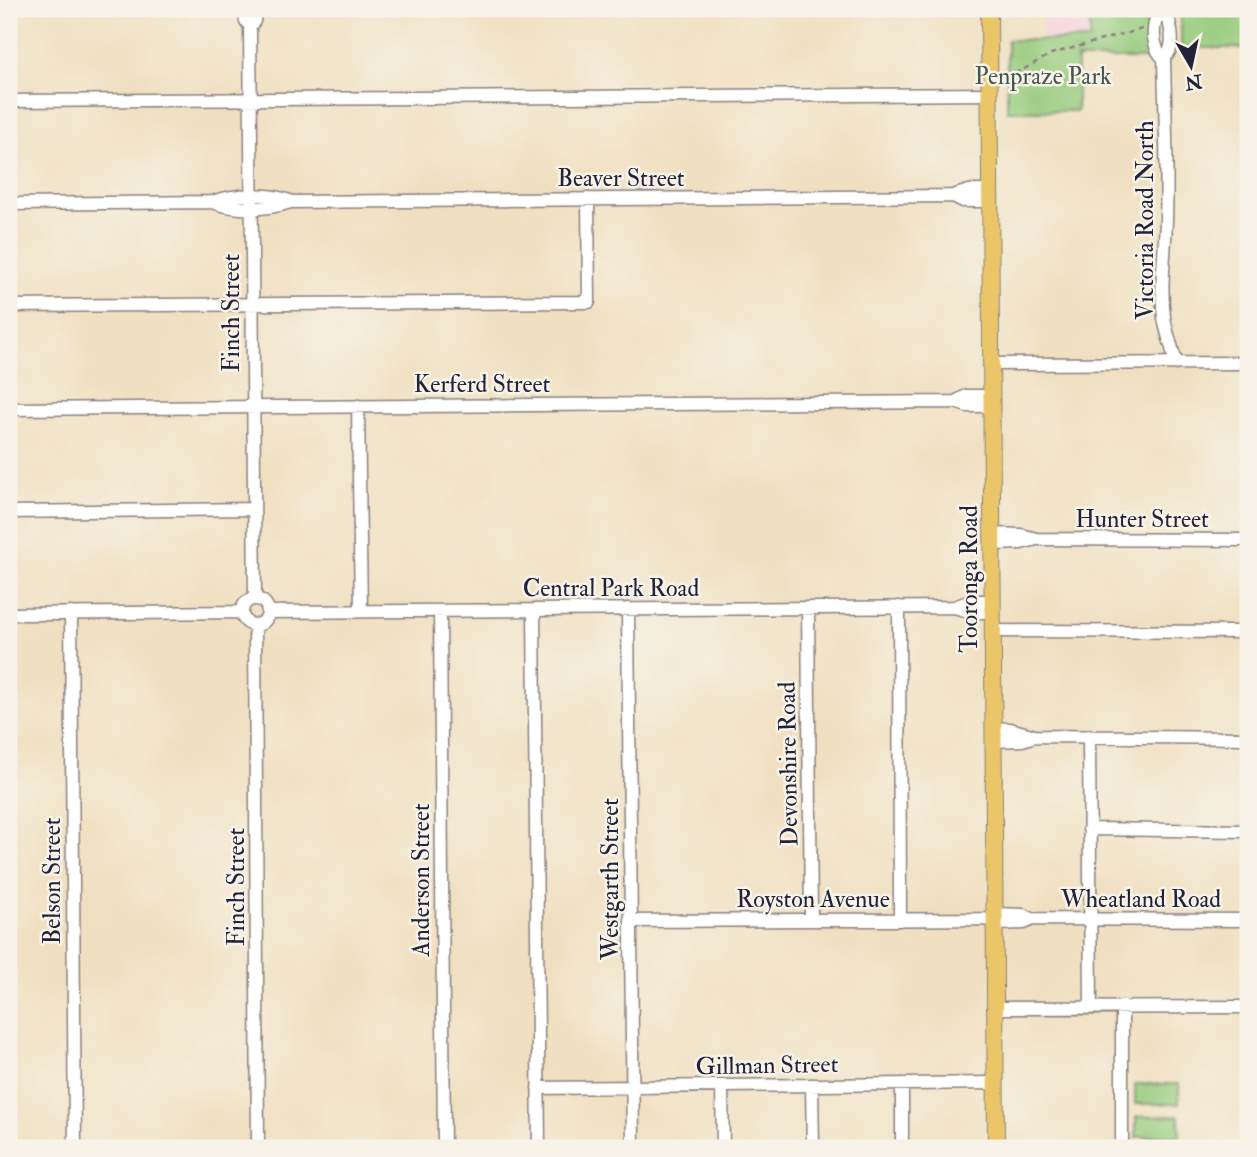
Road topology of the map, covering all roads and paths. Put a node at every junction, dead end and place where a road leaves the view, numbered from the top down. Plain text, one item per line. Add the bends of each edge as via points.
1 (244, 9) edge
2 (256, 9) edge
3 (989, 9) edge
4 (250, 26) junction
5 (1142, 29) dead end
6 (1164, 58) dead end
7 (1005, 73) dead end
8 (989, 94) junction
9 (251, 99) junction
10 (9, 101) edge
11 (990, 196) junction
12 (588, 199) junction
13 (251, 202) junction
14 (9, 204) edge
15 (252, 304) junction
16 (9, 306) edge
17 (1168, 339) junction
18 (1248, 363) edge
19 (991, 364) junction
20 (1161, 364) junction
21 (1176, 364) junction
22 (991, 401) junction
23 (358, 406) junction
24 (253, 407) junction
25 (9, 409) edge
26 (254, 509) junction
27 (9, 512) edge
28 (992, 539) junction
29 (1248, 540) edge
30 (255, 599) junction
31 (899, 607) junction
32 (992, 607) junction
33 (808, 608) junction
34 (628, 609) junction
35 (534, 610) junction
36 (360, 611) junction
37 (440, 611) junction
38 (242, 612) junction
39 (268, 612) junction
40 (71, 613) junction
41 (9, 614) edge
42 (255, 625) junction
43 (992, 631) junction
44 (1248, 632) edge
45 (993, 735) junction
46 (1088, 736) junction
47 (1247, 737) edge
48 (1089, 829) junction
49 (1248, 831) edge
50 (995, 919) junction
51 (811, 920) junction
52 (900, 920) junction
53 (1090, 920) junction
54 (1248, 920) edge
55 (631, 921) junction
56 (1122, 1007) junction
57 (1248, 1007) edge
58 (995, 1008) junction
59 (1091, 1008) junction
60 (996, 1083) junction
61 (902, 1084) junction
62 (812, 1085) junction
63 (723, 1086) junction
64 (632, 1087) junction
65 (538, 1088) junction
66 (75, 1148) edge
67 (258, 1148) edge
68 (444, 1148) edge
69 (539, 1148) edge
70 (633, 1148) edge
71 (723, 1148) edge
72 (813, 1148) edge
73 (902, 1148) edge
74 (996, 1148) edge
75 (1122, 1148) edge

1 - 2 street
1 - 4 street, Finch Street
2 - 4 street, Finch Street
3 - 8 main road, Tooronga Road
4 - 9 street, Finch Street
5 - 7 path via 1051,54
6 - 17 street, Victoria Road North via 1163,302
8 - 9 street
8 - 11 main road, Tooronga Road
9 - 10 street
9 - 13 street, Finch Street
11 - 12 street, Beaver Street via 969,191 953,196
11 - 19 main road, Tooronga Road
12 - 13 street, Beaver Street via 290,202 275,206
12 - 15 street via 589,302
13 - 14 street, Beaver Street via 228,207 212,202
13 - 15 street, Finch Street
15 - 16 street
15 - 24 street, Finch Street
17 - 20 street, Victoria Road North
17 - 21 street, Victoria Road North
18 - 21 street
19 - 20 street
19 - 22 main road, Tooronga Road
20 - 21 street
22 - 23 street, Kerferd Street via 966,396 955,402
22 - 28 main road, Tooronga Road
23 - 24 street, Kerferd Street
23 - 36 street
24 - 25 street, Kerferd Street
24 - 26 street, Finch Street
26 - 27 street
26 - 30 street, Finch Street
28 - 29 street, Hunter Street via 1021,535 1037,539
28 - 32 main road, Tooronga Road
30 - 38 street via 246,603
30 - 39 street via 264,603
31 - 32 street, Central Park Road via 954,607 971,601
31 - 33 street, Central Park Road
31 - 52 street
32 - 43 main road, Tooronga Road
33 - 34 street, Central Park Road
33 - 51 street, Devonshire Road
34 - 35 street, Central Park Road
34 - 55 street, Westgarth Street
35 - 37 street, Central Park Road
35 - 65 street
36 - 37 street, Central Park Road
36 - 39 street, Central Park Road
37 - 68 street, Anderson Street
38 - 40 street
38 - 42 street via 246,621
39 - 42 street via 264,621
40 - 41 street
40 - 66 street, Belson Street
42 - 67 street, Finch Street
43 - 44 street
43 - 45 main road, Tooronga Road
45 - 46 street via 1010,729 1035,736
45 - 50 main road, Tooronga Road
46 - 47 street
46 - 48 street
48 - 49 street
48 - 53 street
50 - 52 street, Royston Avenue
50 - 53 street, Wheatland Road via 1024,915
50 - 58 main road, Tooronga Road
51 - 52 street, Royston Avenue
51 - 55 street, Royston Avenue
53 - 54 street, Wheatland Road
53 - 59 street
55 - 64 street, Westgarth Street
56 - 57 street
56 - 59 street
56 - 75 street
58 - 59 street
58 - 60 main road, Tooronga Road
60 - 61 street, Gillman Street
60 - 74 main road, Tooronga Road
61 - 62 street, Gillman Street
61 - 73 street
62 - 63 street, Gillman Street
62 - 72 street
63 - 64 street, Gillman Street
63 - 71 street
64 - 65 street, Gillman Street
64 - 70 street, Westgarth Street
65 - 69 street

